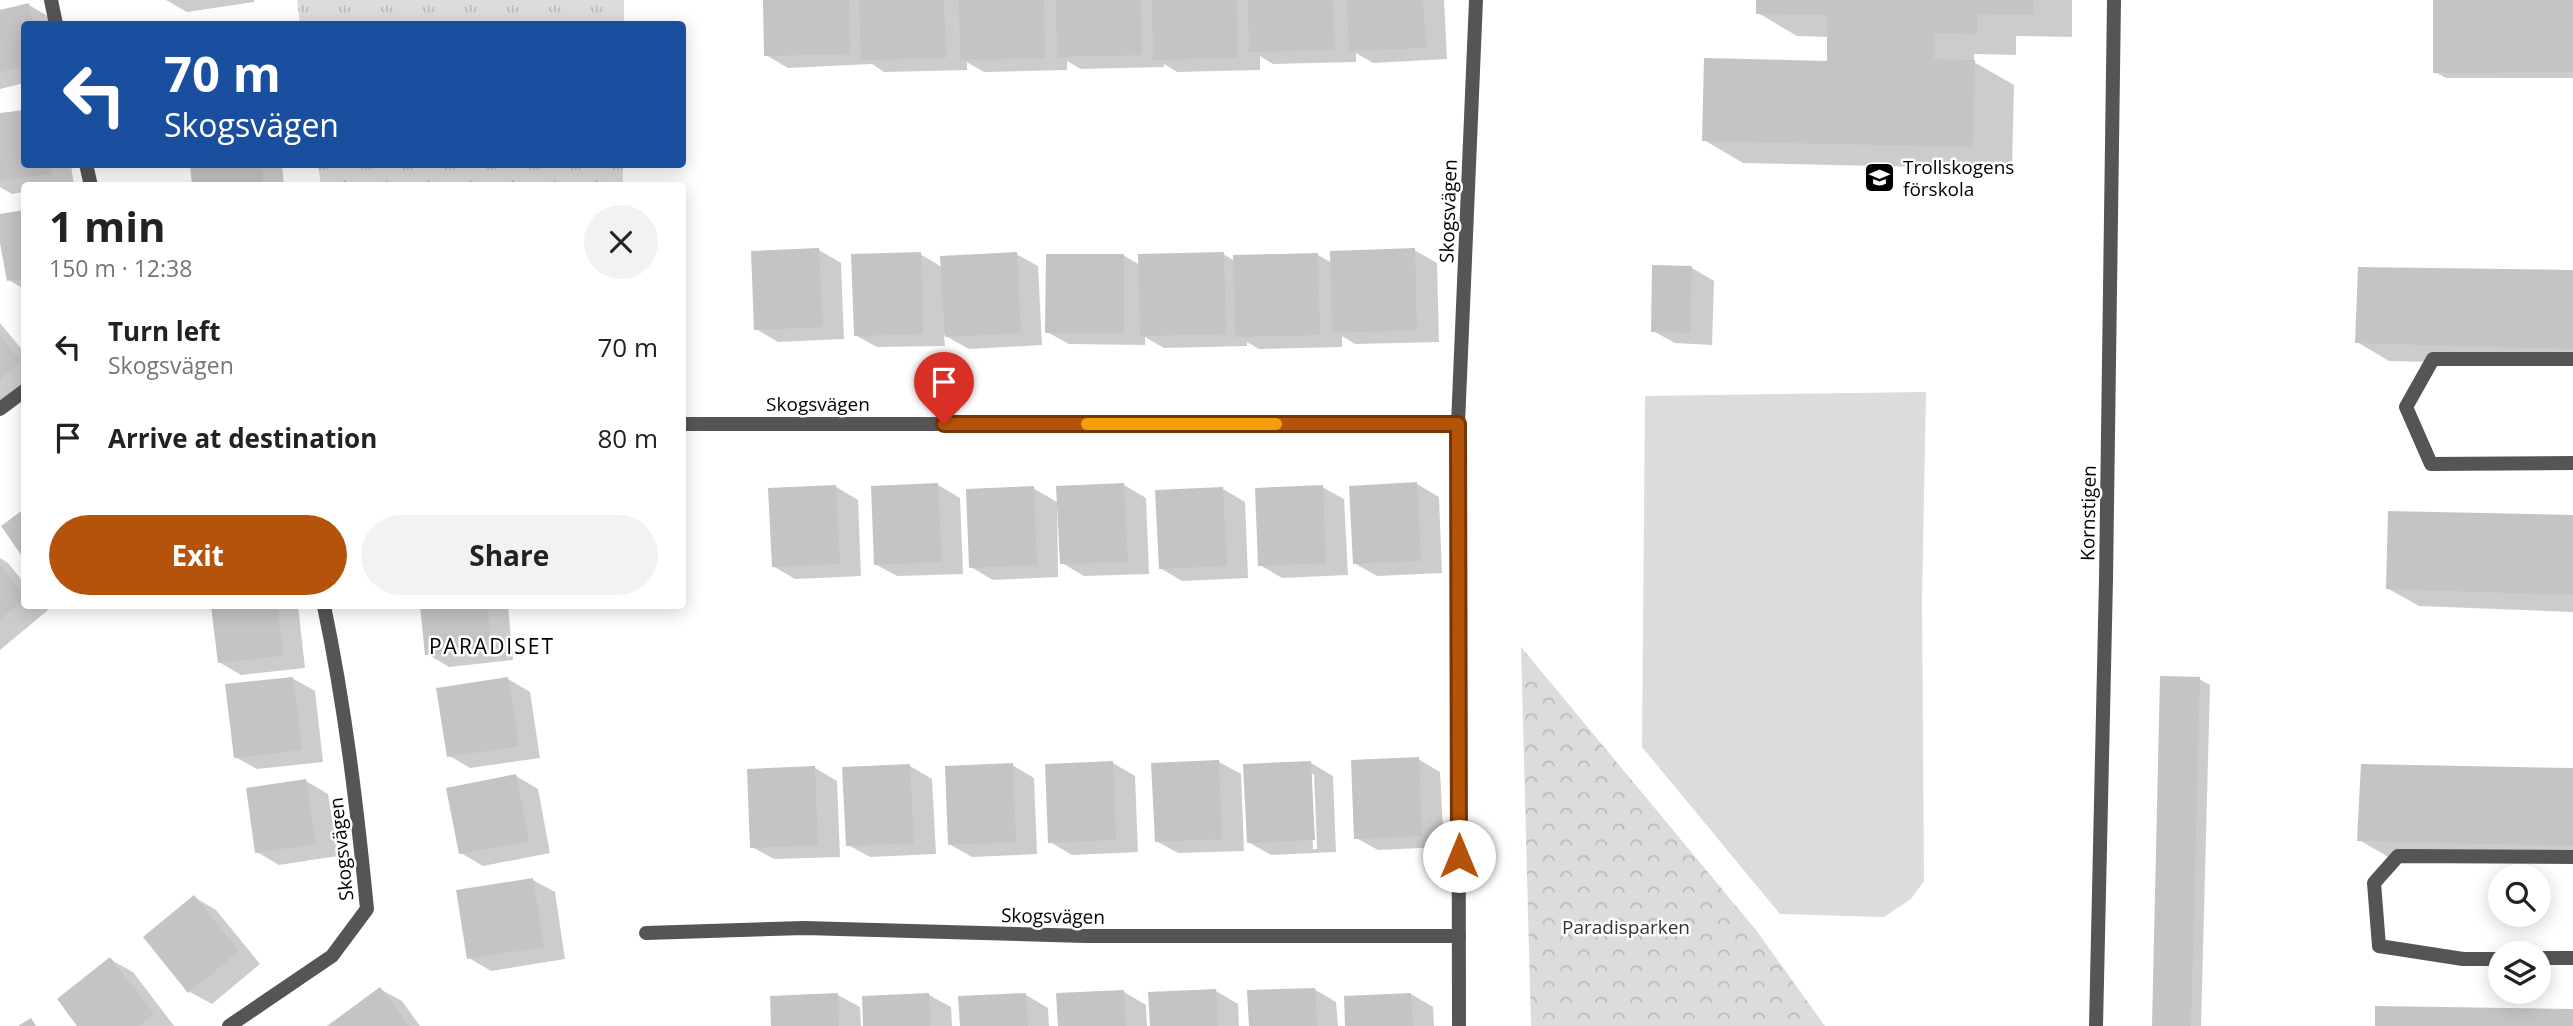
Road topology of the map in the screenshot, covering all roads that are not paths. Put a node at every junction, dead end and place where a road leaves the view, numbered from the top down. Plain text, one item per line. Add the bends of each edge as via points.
1 (51, 0) edge
2 (1476, 0) edge
3 (2114, 0) edge
4 (55, 21) edge
5 (2573, 359) edge
6 (21, 393) edge
7 (0, 409) edge
8 (686, 424) edge
9 (1458, 424) junction
10 (2573, 463) edge
11 (325, 609) edge
12 (2573, 857) edge
13 (646, 933) dead end
14 (1459, 936) junction
15 (2551, 958) edge
16 (2573, 958) edge
17 (2488, 959) edge
18 (229, 1026) edge
19 (1459, 1026) edge
20 (2096, 1026) edge

1 - 4 street
2 - 9 street, Skogsvägen
3 - 20 street, Kornstigen
5 - 10 street via 2433,359 2406,407 2431,464
6 - 7 street
8 - 9 street, Skogsvägen
9 - 14 street, Skogsvägen
11 - 18 street, Skogsvägen via 358,813 366,909 332,956
12 - 17 street via 2398,856 2374,883 2379,946
13 - 14 street, Skogsvägen via 804,928 1086,936
14 - 19 street, Skogsvägen
15 - 16 street

